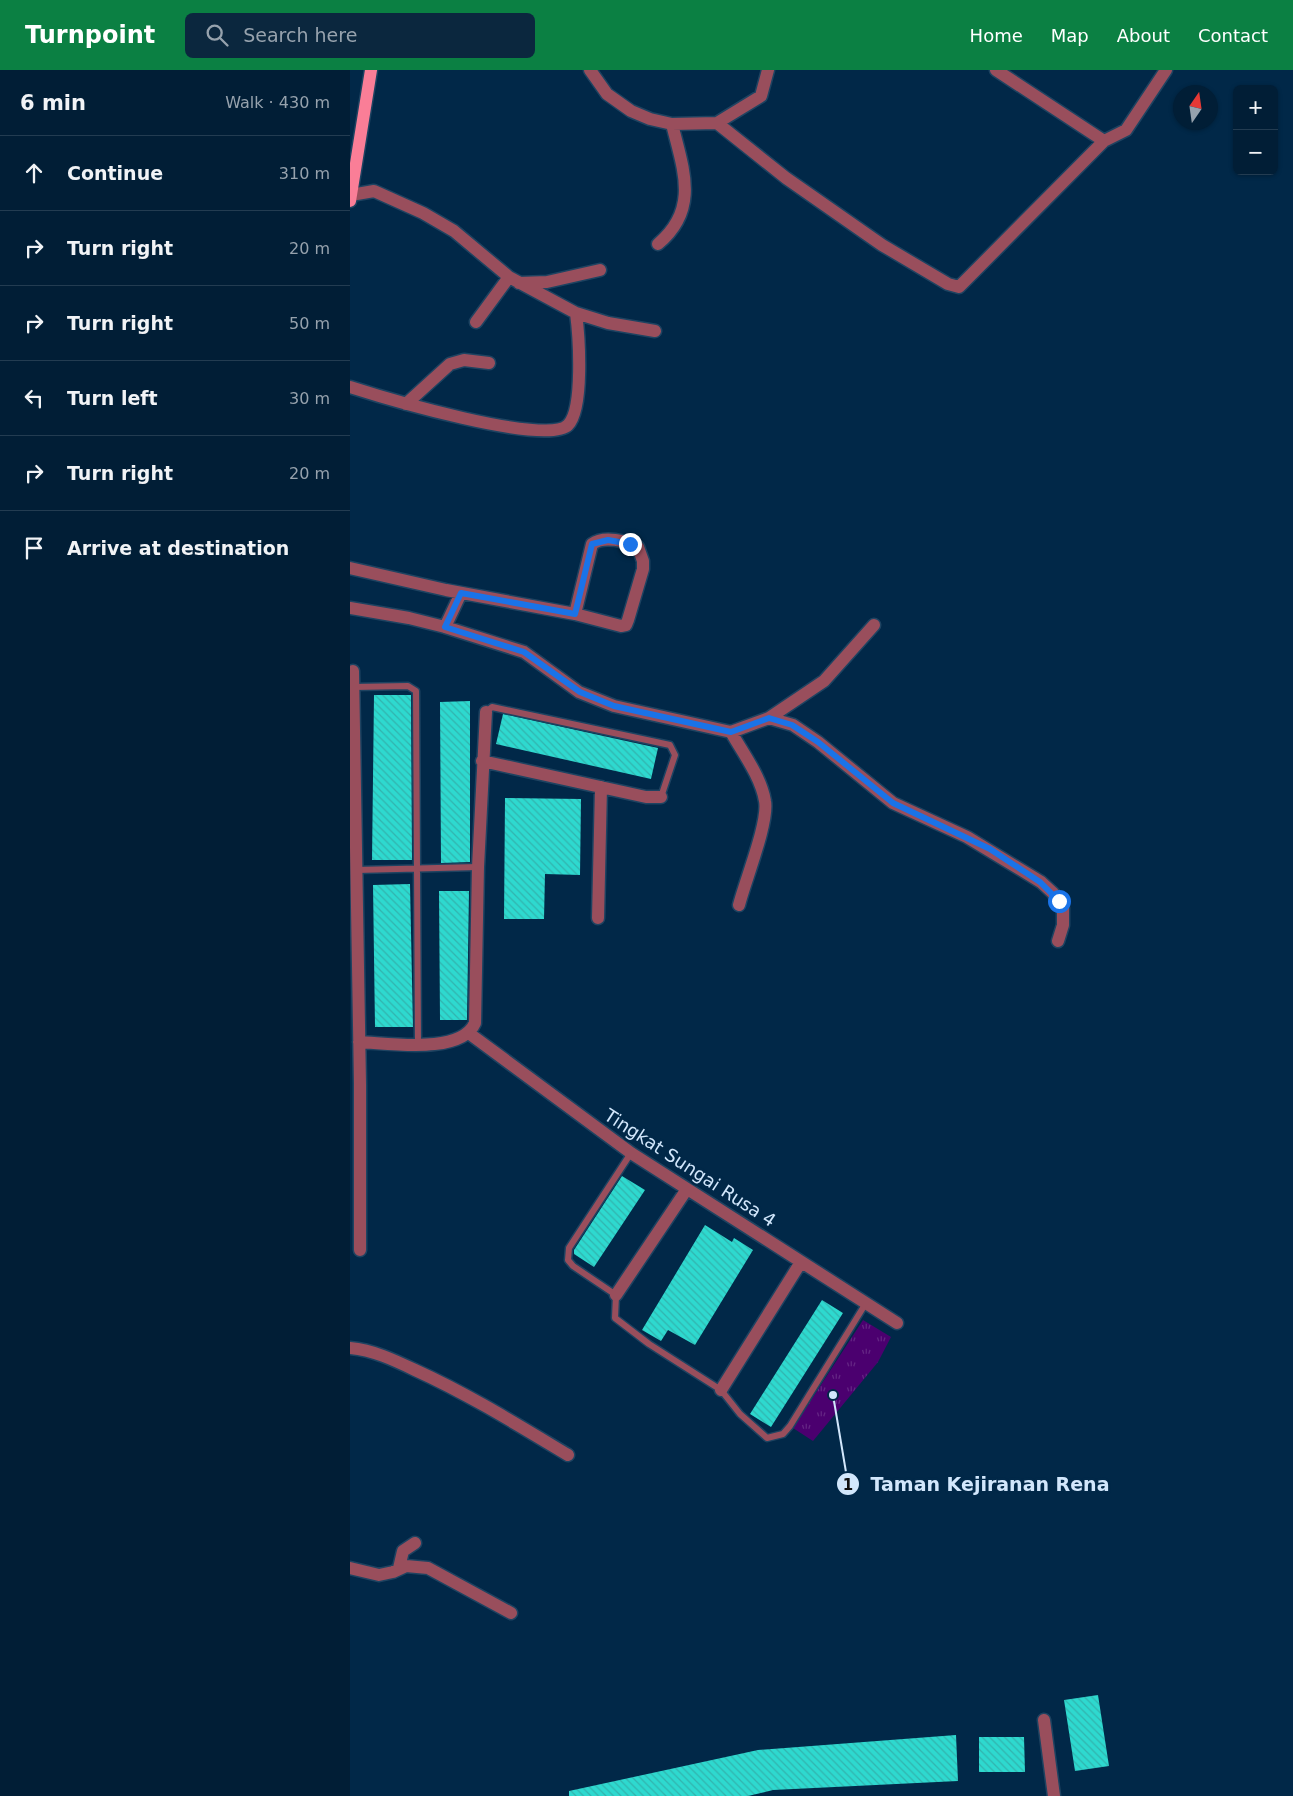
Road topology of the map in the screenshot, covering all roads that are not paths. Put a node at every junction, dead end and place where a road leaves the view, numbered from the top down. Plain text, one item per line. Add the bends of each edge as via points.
1 (371, 70) edge
2 (590, 70) edge
3 (768, 70) edge
4 (996, 70) edge
5 (1166, 70) edge
6 (717, 123) junction
7 (672, 124) junction
8 (1104, 141) junction
9 (351, 198) edge
10 (658, 244) dead end
11 (600, 270) dead end
12 (514, 280) junction
13 (576, 313) junction
14 (476, 322) dead end
15 (655, 331) dead end
16 (489, 363) dead end
17 (350, 386) edge
18 (406, 404) junction
19 (350, 568) edge
20 (461, 593) junction
21 (350, 608) edge
22 (575, 614) junction
23 (874, 625) dead end
24 (445, 627) junction
25 (353, 672) dead end
26 (354, 687) junction
27 (486, 712) joint
28 (769, 718) junction
29 (731, 732) junction
30 (482, 760) junction
31 (601, 787) junction
32 (661, 797) joint
33 (478, 867) junction
34 (417, 869) junction
35 (356, 870) junction
36 (739, 905) dead end
37 (598, 918) dead end
38 (1058, 941) dead end
39 (470, 1034) junction
40 (359, 1042) junction
41 (418, 1044) junction
42 (355, 1084) edge
43 (631, 1153) junction
44 (687, 1189) junction
45 (360, 1250) dead end
46 (801, 1262) junction
47 (616, 1296) junction
48 (866, 1303) junction
49 (897, 1323) dead end
50 (350, 1348) edge
51 (720, 1390) junction
52 (568, 1455) dead end
53 (415, 1543) dead end
54 (350, 1568) edge
55 (399, 1568) junction
56 (511, 1613) dead end
57 (1044, 1720) dead end
58 (1054, 1796) edge

1 - 9 main road
2 - 7 street via 618,104 650,119
3 - 6 street via 761,96
4 - 8 street
5 - 8 street via 1126,130
6 - 7 street
6 - 8 street via 786,178 882,245 948,284 959,287
7 - 10 street via 685,176 686,195 678,220
9 - 12 street via 374,191 429,216 454,231
11 - 12 street via 547,282
12 - 13 street
12 - 14 street
13 - 15 street via 608,323
13 - 18 street via 579,355 576,408 573,418 563,428 532,431
16 - 18 street via 464,360 450,364
17 - 18 street
19 - 20 street
20 - 22 street
20 - 24 street
21 - 24 street
22 - 22 street via 592,544 608,540 638,547 643,569 626,625 618,626
23 - 28 street via 824,681
24 - 29 street via 524,652 568,685 592,698 614,706
25 - 26 street
26 - 34 lane via 408,686 416,691
26 - 35 street
27 - 30 street
27 - 32 lane via 492,707 670,745 675,755
28 - 29 street
28 - 38 street via 792,725 818,742 893,803 967,837 1040,882 1063,908
29 - 36 street via 766,803
30 - 31 street
30 - 33 street
31 - 32 street via 646,798
31 - 37 street
33 - 34 lane
33 - 39 street via 476,1018
34 - 35 lane
34 - 41 lane
35 - 40 street
39 - 41 street via 451,1043
39 - 43 street, Tingkat Sungai Rusa 4
40 - 41 street
40 - 42 street
42 - 45 street
43 - 44 street, Tingkat Sungai Rusa 4
43 - 47 lane via 567,1253 573,1266
44 - 46 street, Tingkat Sungai Rusa 4
44 - 47 street
46 - 48 street, Tingkat Sungai Rusa 4
46 - 51 street
47 - 51 lane via 615,1318 648,1344
48 - 49 street, Tingkat Sungai Rusa 4
48 - 51 lane via 782,1434 767,1438 740,1414
50 - 52 street via 376,1353 430,1377
53 - 55 street via 403,1551
54 - 55 street via 379,1575
55 - 56 street via 413,1565 428,1568
57 - 58 street

